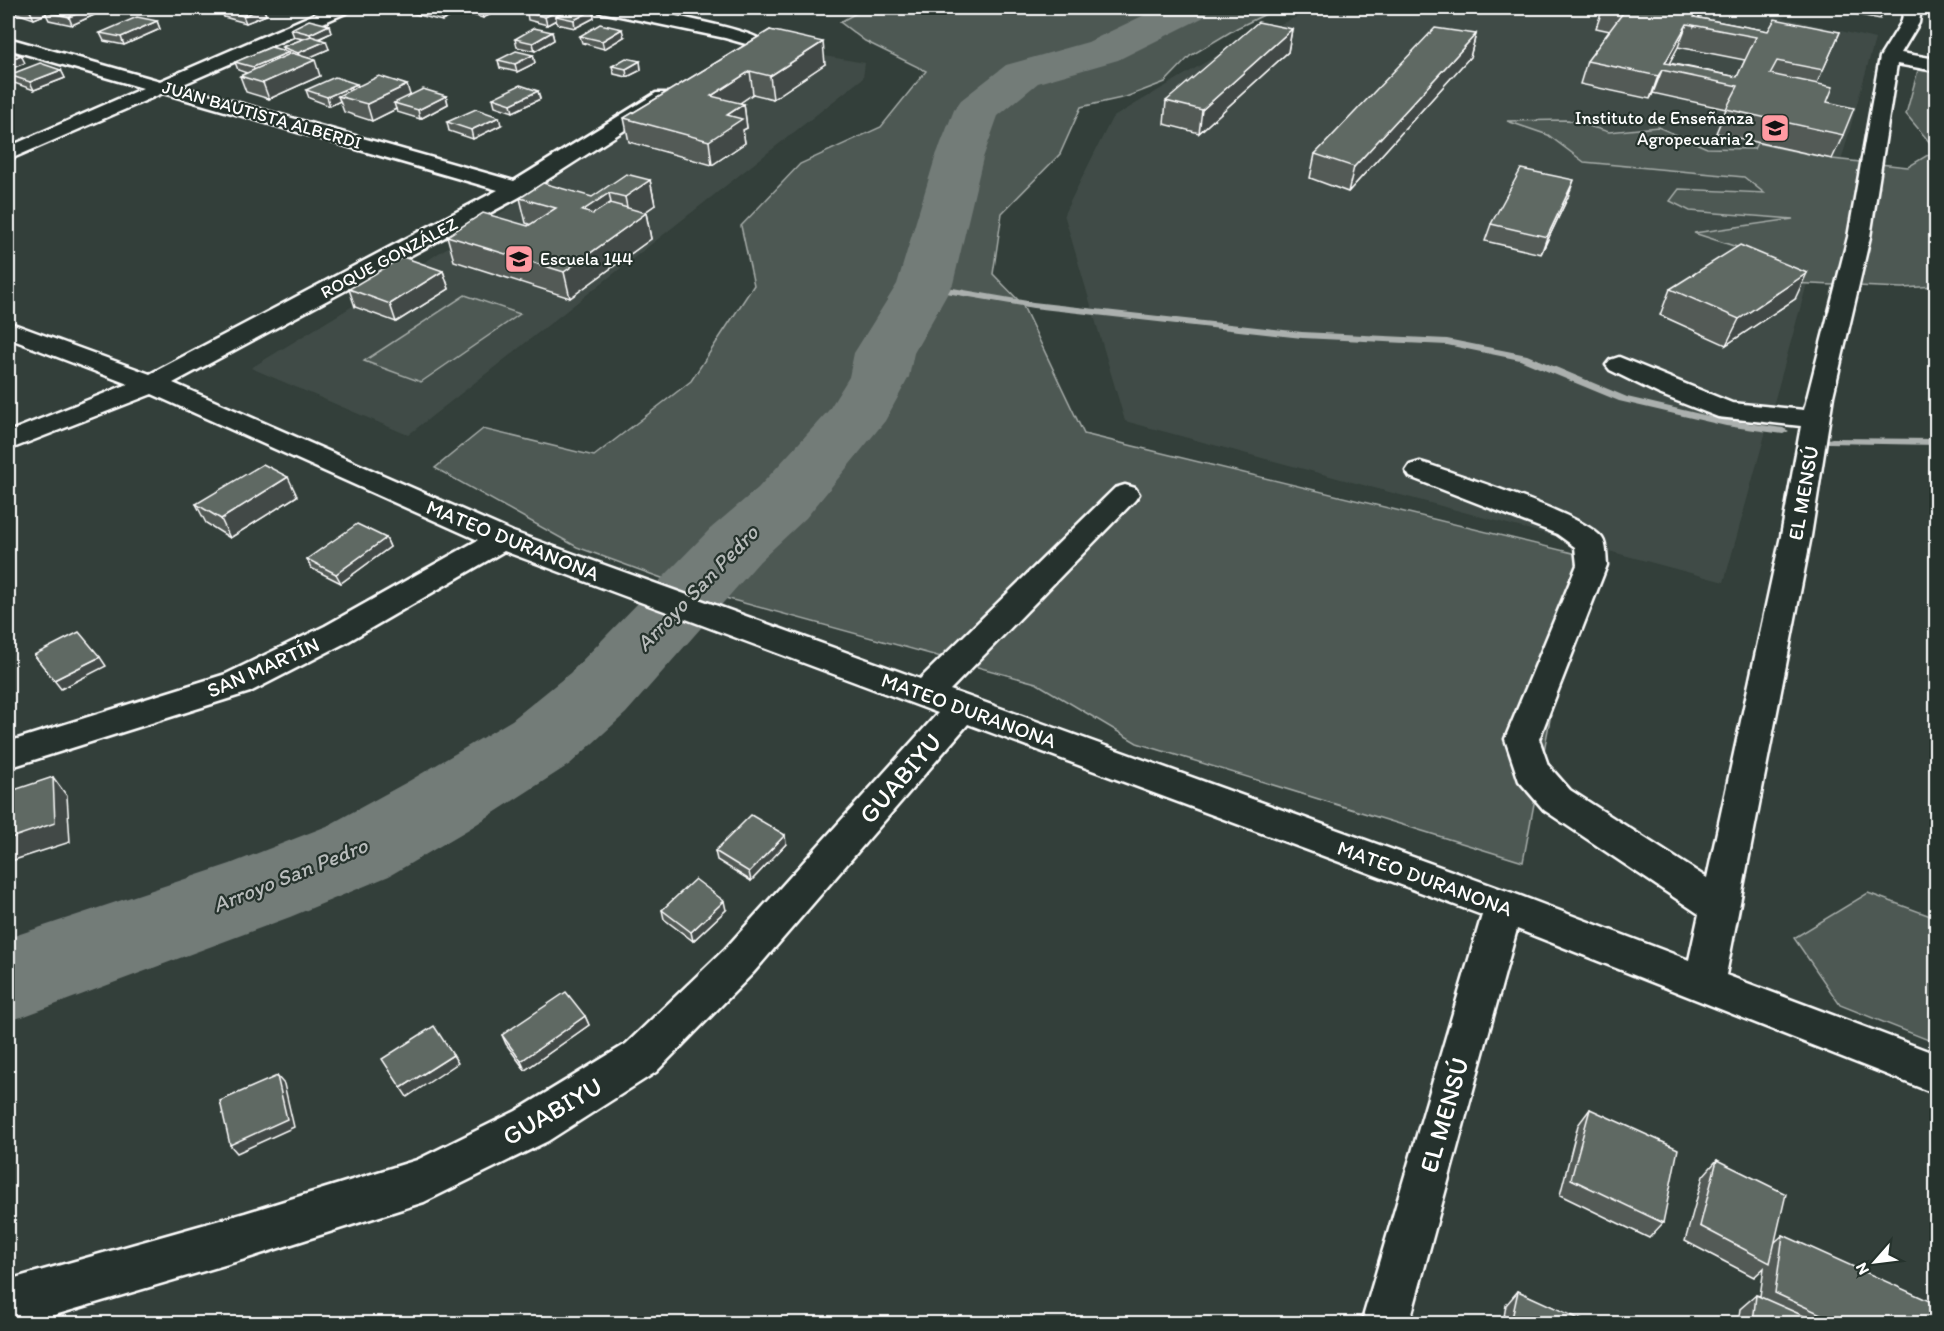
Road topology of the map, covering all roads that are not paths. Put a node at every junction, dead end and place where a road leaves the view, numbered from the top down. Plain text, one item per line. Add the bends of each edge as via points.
1 (342, 8) edge
2 (606, 8) edge
3 (1913, 8) edge
4 (8, 43) edge
5 (733, 54) edge
6 (1889, 57) junction
7 (1936, 65) edge
8 (683, 85) edge
9 (165, 87) junction
10 (8, 154) edge
11 (516, 189) junction
12 (8, 329) edge
13 (1619, 365) dead end
14 (152, 384) junction
15 (1815, 420) junction
16 (8, 442) edge
17 (1420, 471) dead end
18 (1125, 494) dead end
19 (502, 539) junction
20 (944, 700) junction
21 (8, 755) edge
22 (1503, 907) junction
23 (1720, 907) junction
24 (1704, 984) junction
25 (1936, 1074) edge
26 (8, 1304) edge
27 (1385, 1323) edge

1 - 9 street
2 - 5 street via 753,41
3 - 6 street, EL MENSÚ via 1910,23
4 - 9 street, JUAN BAUTISTA ALBERDI
6 - 7 street
6 - 15 street, EL MENSÚ via 1859,237
8 - 11 street, ROQUE GONZÁLEZ
9 - 10 street
9 - 11 street, JUAN BAUTISTA ALBERDI
11 - 14 street, ROQUE GONZÁLEZ
12 - 14 street, MATEO DURANONA
13 - 15 street via 1728,411
14 - 16 street, ROQUE GONZÁLEZ
14 - 19 street, MATEO DURANONA
15 - 23 street, EL MENSÚ via 1796,536
17 - 23 street via 1568,527 1590,543 1592,565 1522,739 1532,771 1557,800
18 - 20 street, GUABIYU
19 - 20 street, MATEO DURANONA
19 - 21 street, SAN MARTÍN via 336,634 238,683
20 - 22 street, MATEO DURANONA
20 - 26 street, GUABIYU via 739,961 641,1058 532,1126 424,1180
22 - 24 street, MATEO DURANONA
22 - 27 street, EL MENSÚ
23 - 24 street, EL MENSÚ
24 - 25 street, MATEO DURANONA

